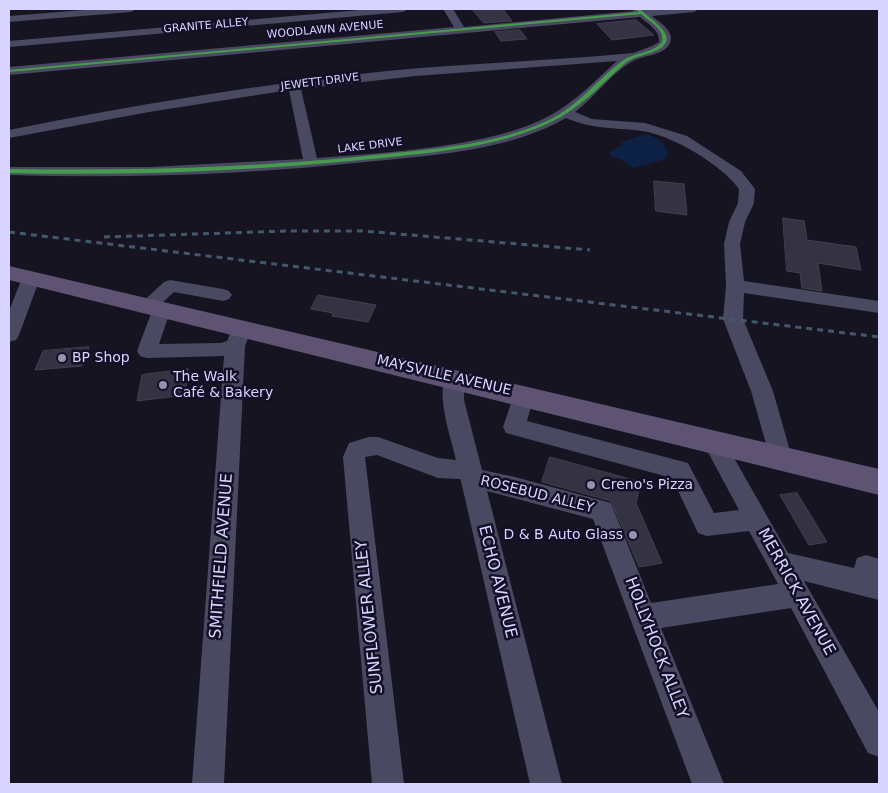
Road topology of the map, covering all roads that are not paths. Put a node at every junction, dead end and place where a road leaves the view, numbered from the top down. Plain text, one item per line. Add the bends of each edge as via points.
1 (131, 9) edge
2 (403, 9) edge
3 (448, 9) edge
4 (694, 9) edge
5 (107, 10) edge
6 (640, 11) edge
7 (279, 14) edge
8 (9, 19) edge
9 (460, 29) junction
10 (101, 35) junction
11 (9, 44) edge
12 (286, 45) junction
13 (634, 56) junction
14 (94, 63) junction
15 (9, 71) edge
16 (294, 85) junction
17 (566, 113) junction
18 (9, 134) edge
19 (311, 164) junction
20 (9, 172) edge
21 (20, 276) edge
22 (735, 286) junction
23 (223, 295) dead end
24 (155, 307) junction
25 (879, 308) edge
26 (9, 335) edge
27 (239, 337) junction
28 (454, 379) junction
29 (523, 395) junction
30 (713, 441) junction
31 (358, 450) joint
32 (781, 458) junction
33 (470, 474) junction
34 (879, 482) edge
35 (602, 511) joint
36 (756, 519) junction
37 (781, 562) junction
38 (875, 575) edge
39 (798, 594) junction
40 (644, 617) junction
41 (879, 742) edge
42 (208, 784) edge
43 (388, 784) edge
44 (546, 784) edge
45 (708, 784) edge

1 - 5 street
2 - 7 street, GRANITE ALLEY
3 - 9 street
4 - 6 street, WOODLAWN AVENUE
5 - 8 street
5 - 10 street
6 - 9 street, WOODLAWN AVENUE
6 - 13 street, LAKE DRIVE via 666,36 665,42 652,51
7 - 10 street, GRANITE ALLEY
7 - 12 street
9 - 12 street, WOODLAWN AVENUE
10 - 11 street, GRANITE ALLEY
10 - 14 street
12 - 14 street, WOODLAWN AVENUE
13 - 16 street, JEWETT DRIVE via 388,74
13 - 17 street, LAKE DRIVE
14 - 15 street, WOODLAWN AVENUE
16 - 18 street, JEWETT DRIVE via 161,105
16 - 19 street
17 - 19 street, LAKE DRIVE via 540,126 482,142
17 - 22 street via 590,123 663,131 682,139 736,174 747,189 746,203 732,244
19 - 20 street, LAKE DRIVE via 127,172
21 - 24 main road, MAYSVILLE AVENUE
21 - 26 street
22 - 25 street
22 - 32 street via 733,319 762,391
23 - 24 street via 170,286
24 - 27 main road, MAYSVILLE AVENUE
24 - 27 street via 147,351 221,350
27 - 28 main road, MAYSVILLE AVENUE
27 - 42 street, SMITHFIELD AVENUE
28 - 29 main road, MAYSVILLE AVENUE
28 - 33 street, ECHO AVENUE via 453,400
29 - 30 main road, MAYSVILLE AVENUE
29 - 36 street via 514,426 680,470 707,525
30 - 32 main road, MAYSVILLE AVENUE
30 - 36 street, MERRICK AVENUE
31 - 33 street, ROSEBUD ALLEY via 378,446 438,468
31 - 43 street, SUNFLOWER ALLEY via 353,465
32 - 34 main road, MAYSVILLE AVENUE
33 - 35 street, ROSEBUD ALLEY
33 - 44 street, ECHO AVENUE
35 - 40 street, HOLLYHOCK ALLEY
36 - 37 street, MERRICK AVENUE
37 - 38 street
37 - 39 street, MERRICK AVENUE
39 - 40 street
39 - 41 street, MERRICK AVENUE
40 - 45 street, HOLLYHOCK ALLEY

